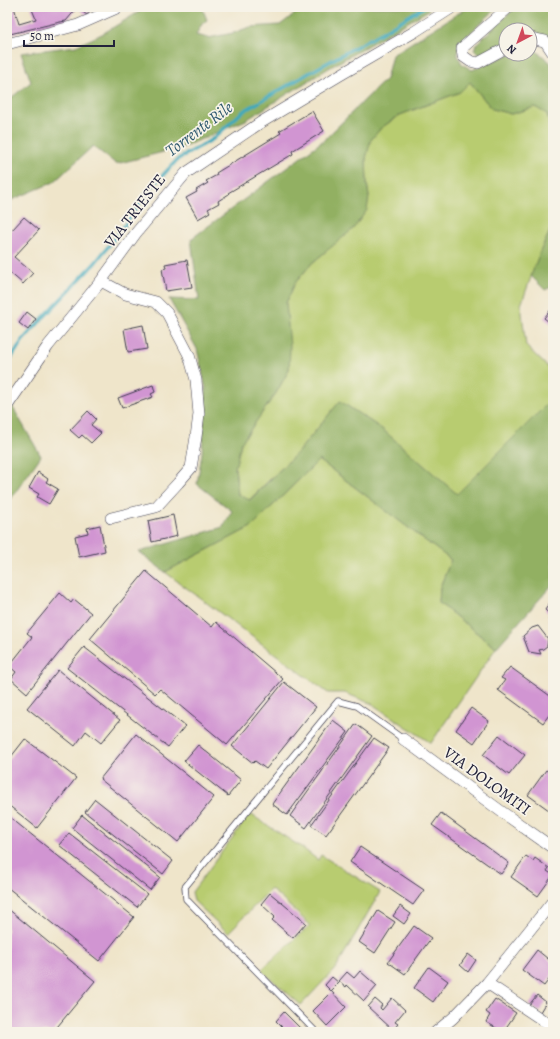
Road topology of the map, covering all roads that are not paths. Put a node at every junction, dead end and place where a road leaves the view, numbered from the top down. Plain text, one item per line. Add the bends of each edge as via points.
1 (119, 7) edge
2 (453, 7) edge
3 (509, 7) edge
4 (538, 40) edge
5 (7, 44) edge
6 (498, 52) edge
7 (553, 53) edge
8 (101, 281) junction
9 (7, 406) edge
10 (111, 518) dead end
11 (403, 739) joint
12 (553, 848) edge
13 (553, 902) edge
14 (487, 983) junction
15 (553, 1027) edge
16 (316, 1032) edge
17 (436, 1032) edge

1 - 5 street via 78,25
2 - 8 street, VIA TRIESTE via 260,123 186,173 136,233
3 - 6 street via 462,48 463,56 470,62 478,63
4 - 7 street via 545,42
8 - 9 street, VIA TRIESTE via 48,346
8 - 10 street via 125,294 156,302 166,313 189,355 196,380 198,414 190,468 178,483 156,507
11 - 12 street, VIA DOLOMITI
11 - 16 lane via 357,706 338,701 185,887 186,899
13 - 14 street
14 - 15 street
14 - 17 street

